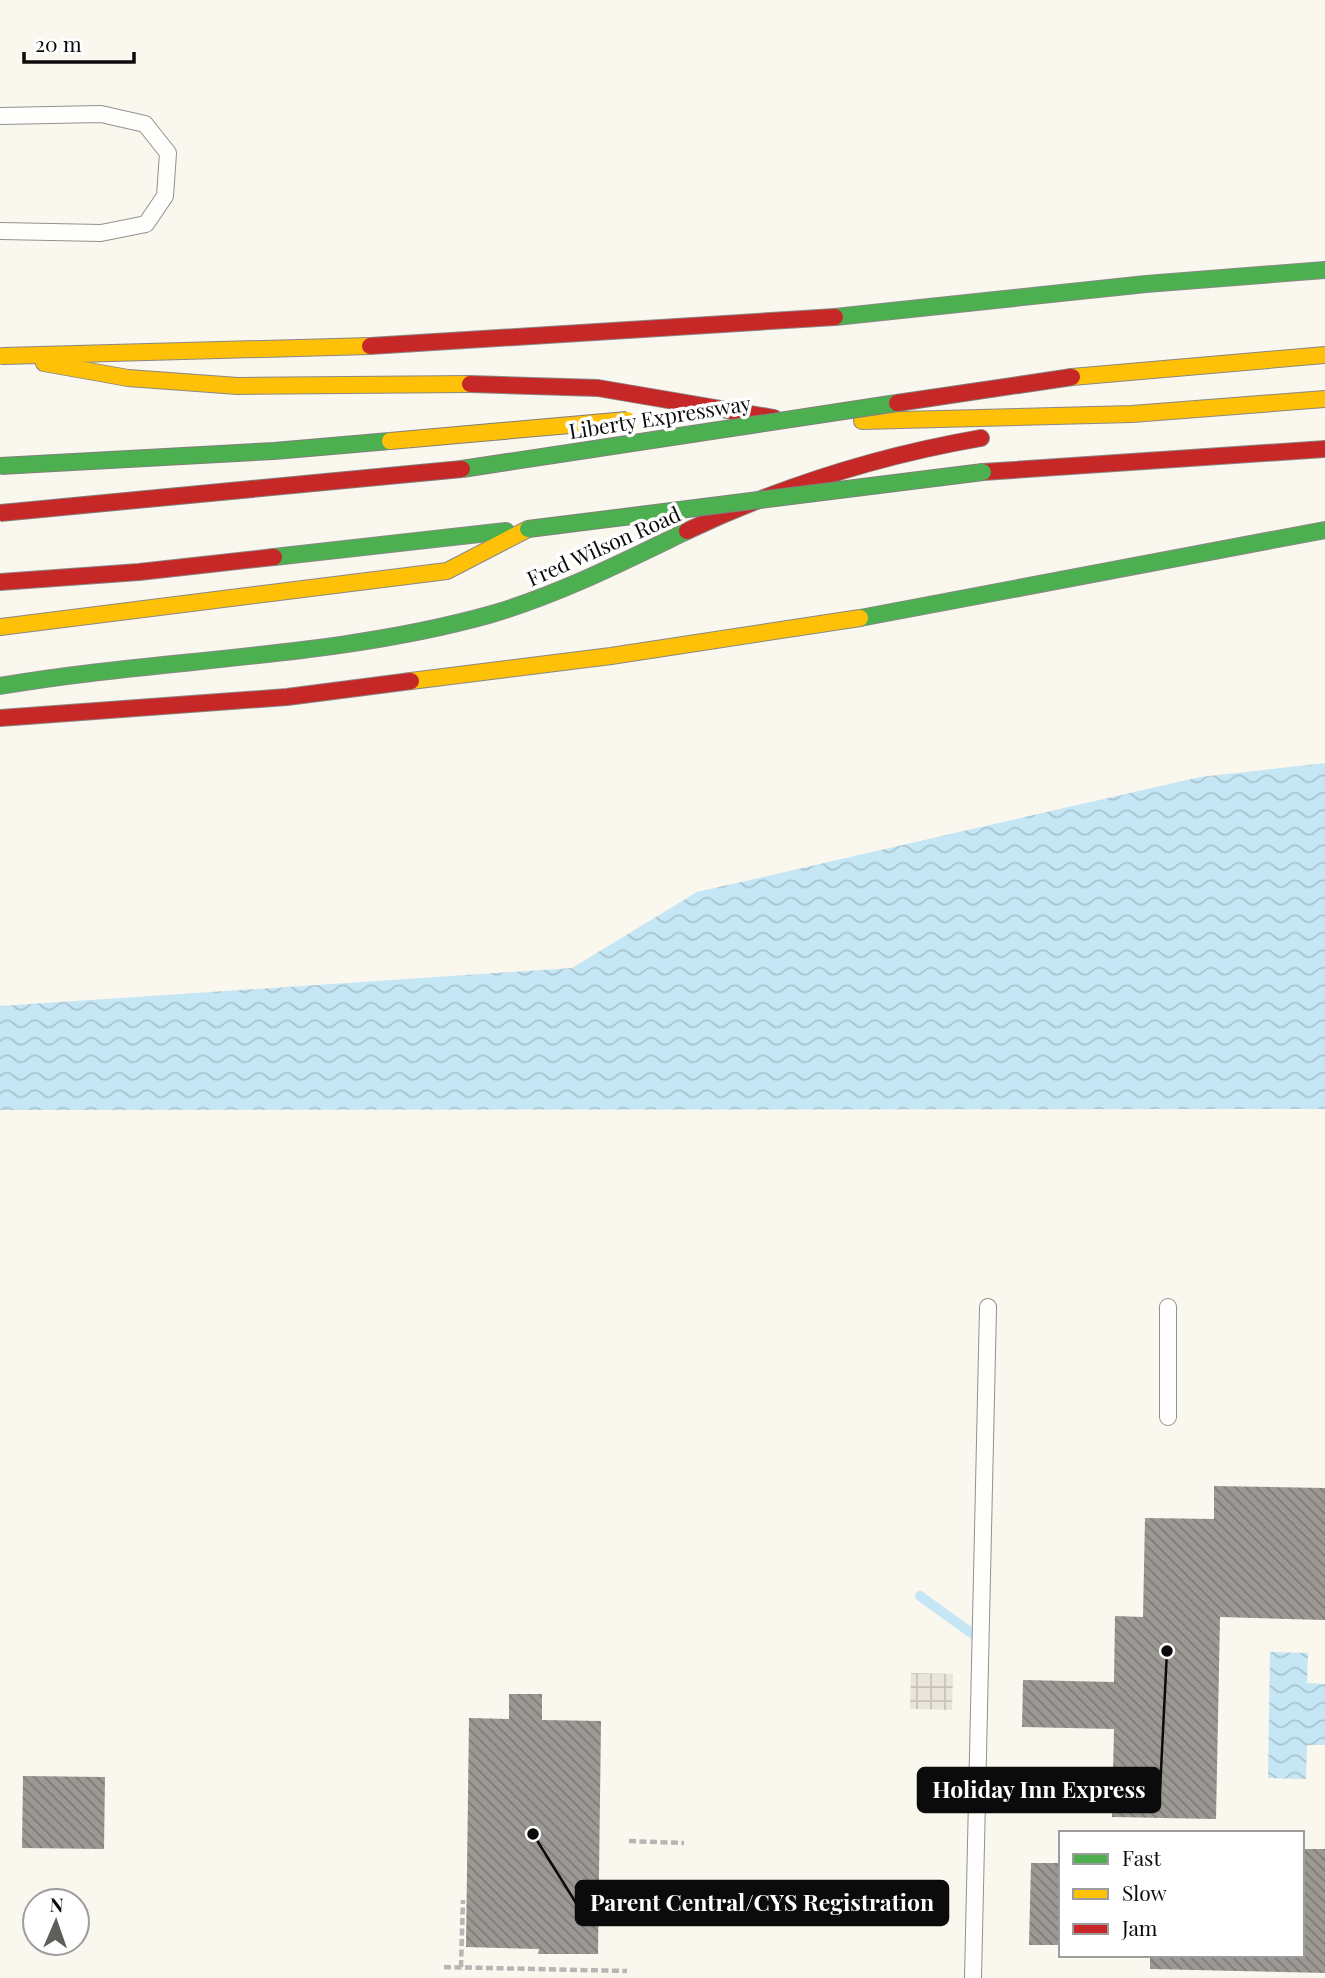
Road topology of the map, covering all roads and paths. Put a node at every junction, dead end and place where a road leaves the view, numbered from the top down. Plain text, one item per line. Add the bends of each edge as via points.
1 (0, 116) edge
2 (0, 231) edge
3 (1325, 270) edge
4 (1325, 355) edge
5 (2, 356) edge
6 (1072, 377) junction
7 (1325, 399) edge
8 (1132, 414) junction
9 (1325, 449) edge
10 (0, 466) edge
11 (0, 513) edge
12 (528, 529) junction
13 (1325, 530) edge
14 (0, 582) edge
15 (0, 627) edge
16 (0, 686) edge
17 (0, 718) edge
18 (988, 1307) dead end
19 (1168, 1307) dead end
20 (1167, 1417) dead end
21 (629, 1841) dead end
22 (684, 1843) dead end
23 (463, 1900) dead end
24 (444, 1967) dead end
25 (461, 1967) junction
26 (627, 1971) dead end
27 (973, 1978) edge

1 - 2 lane via 101,114 145,124 168,153 165,196 146,224 101,233
3 - 5 main road via 816,319 422,345
4 - 6 main road, Liberty Expressway
5 - 8 main road, Fred Wilson Road via 128,378 239,386 598,388 752,416 824,421
6 - 10 main road, bridge via 274,452
6 - 11 main road, Liberty Expressway, bridge via 429,474
7 - 8 main road, Fred Wilson Road
8 - 16 main road, Fred Wilson Road via 910,450 842,467 774,492 551,597 434,628 92,670
9 - 12 main road, bridge via 983,472
12 - 14 main road via 139,572
12 - 15 main road via 447,571
13 - 17 main road via 914,610 427,682
18 - 27 lane
19 - 20 lane
21 - 22 path
23 - 25 path
24 - 25 path
25 - 26 path

